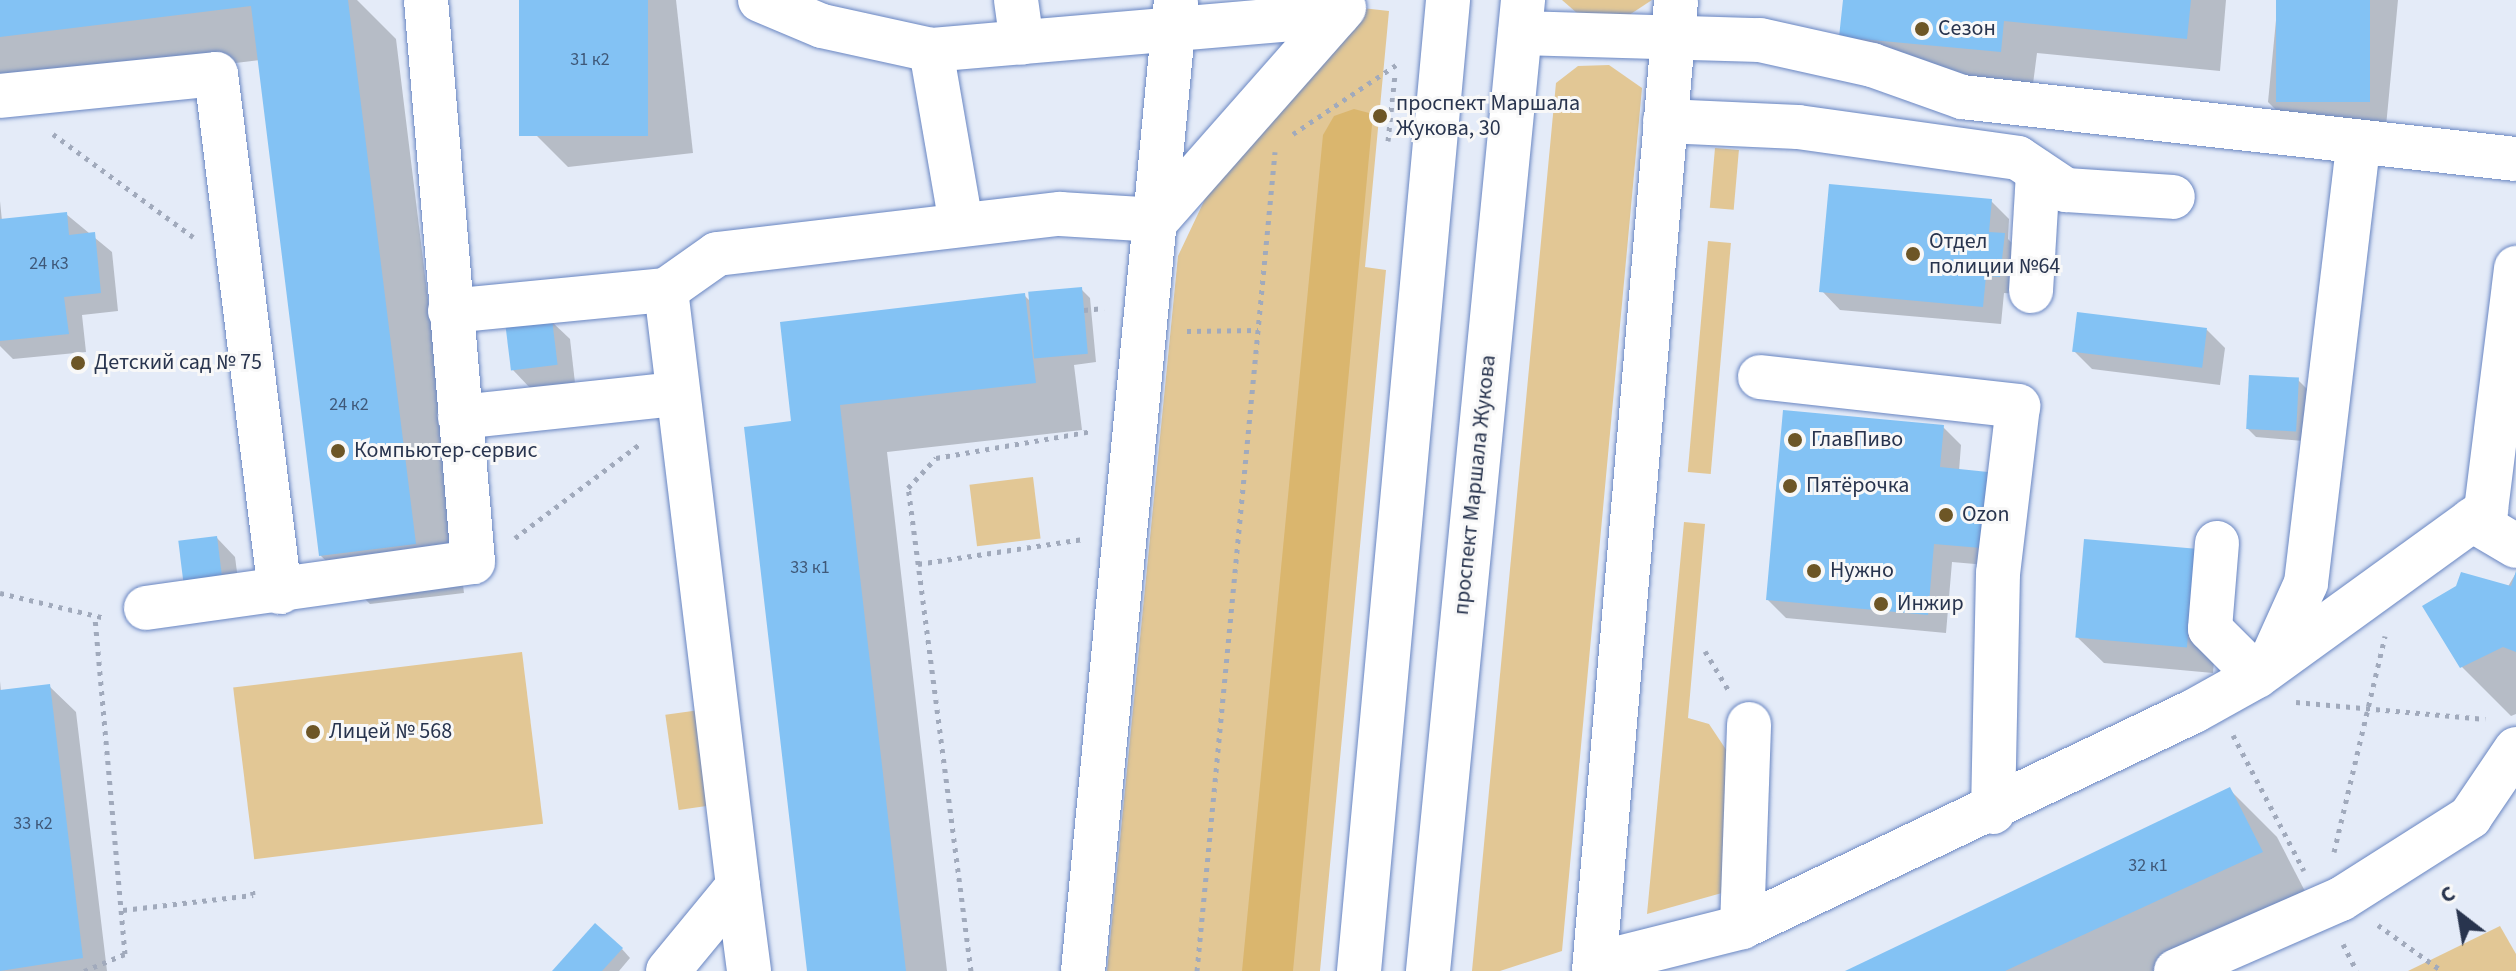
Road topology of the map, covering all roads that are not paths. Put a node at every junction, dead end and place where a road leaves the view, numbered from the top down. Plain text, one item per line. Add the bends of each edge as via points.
1 (426, 0) edge
2 (760, 0) edge
3 (1016, 0) edge
4 (1448, 0) edge
5 (1344, 8) edge
6 (1174, 17) edge
7 (1521, 17) edge
8 (1674, 21) edge
9 (1022, 43) junction
10 (931, 50) junction
11 (0, 96) edge
12 (1665, 121) junction
13 (2358, 146) junction
14 (2516, 159) edge
15 (2038, 172) junction
16 (2173, 197) dead end
17 (1157, 220) junction
18 (961, 224) junction
19 (2516, 268) edge
20 (666, 290) junction
21 (2031, 291) dead end
22 (450, 311) junction
23 (1760, 377) dead end
24 (677, 404) junction
25 (460, 417) junction
26 (2472, 520) junction
27 (2217, 543) dead end
28 (2516, 546) edge
29 (280, 592) junction
30 (146, 608) dead end
31 (2272, 682) junction
32 (1749, 724) dead end
33 (2509, 735) edge
34 (1993, 812) junction
35 (738, 886) junction
36 (1742, 927) junction
37 (1595, 968) edge
38 (668, 971) edge
39 (749, 971) edge
40 (1083, 971) edge
41 (1359, 971) edge
42 (1428, 971) edge
43 (2176, 971) edge

1 - 22 street
2 - 10 street via 822,26
3 - 9 street
4 - 41 street
5 - 6 street
5 - 17 street
6 - 9 street
6 - 17 street
7 - 8 street
7 - 42 street, проспект Маршала Жукова
8 - 12 street
8 - 13 street via 1872,65 1962,97
9 - 10 street
10 - 18 street
11 - 29 street via 216,74
12 - 15 street via 1798,127 2018,158
12 - 37 street
13 - 14 street
13 - 31 street via 2306,583
15 - 16 street via 2066,190
15 - 21 street
17 - 18 street via 1060,214
17 - 40 street
18 - 20 street via 717,254
19 - 26 street via 2486,510
20 - 22 street
20 - 24 street
22 - 25 street
23 - 34 street via 2018,406 1998,573
24 - 25 street
24 - 35 street
25 - 29 street via 473,562
26 - 28 street
26 - 31 street via 2399,573
27 - 31 street via 2210,629
29 - 30 street
31 - 34 street via 2214,699
32 - 36 street
33 - 43 street via 2470,817 2331,902
34 - 36 street
35 - 38 street
35 - 39 street
36 - 37 street

